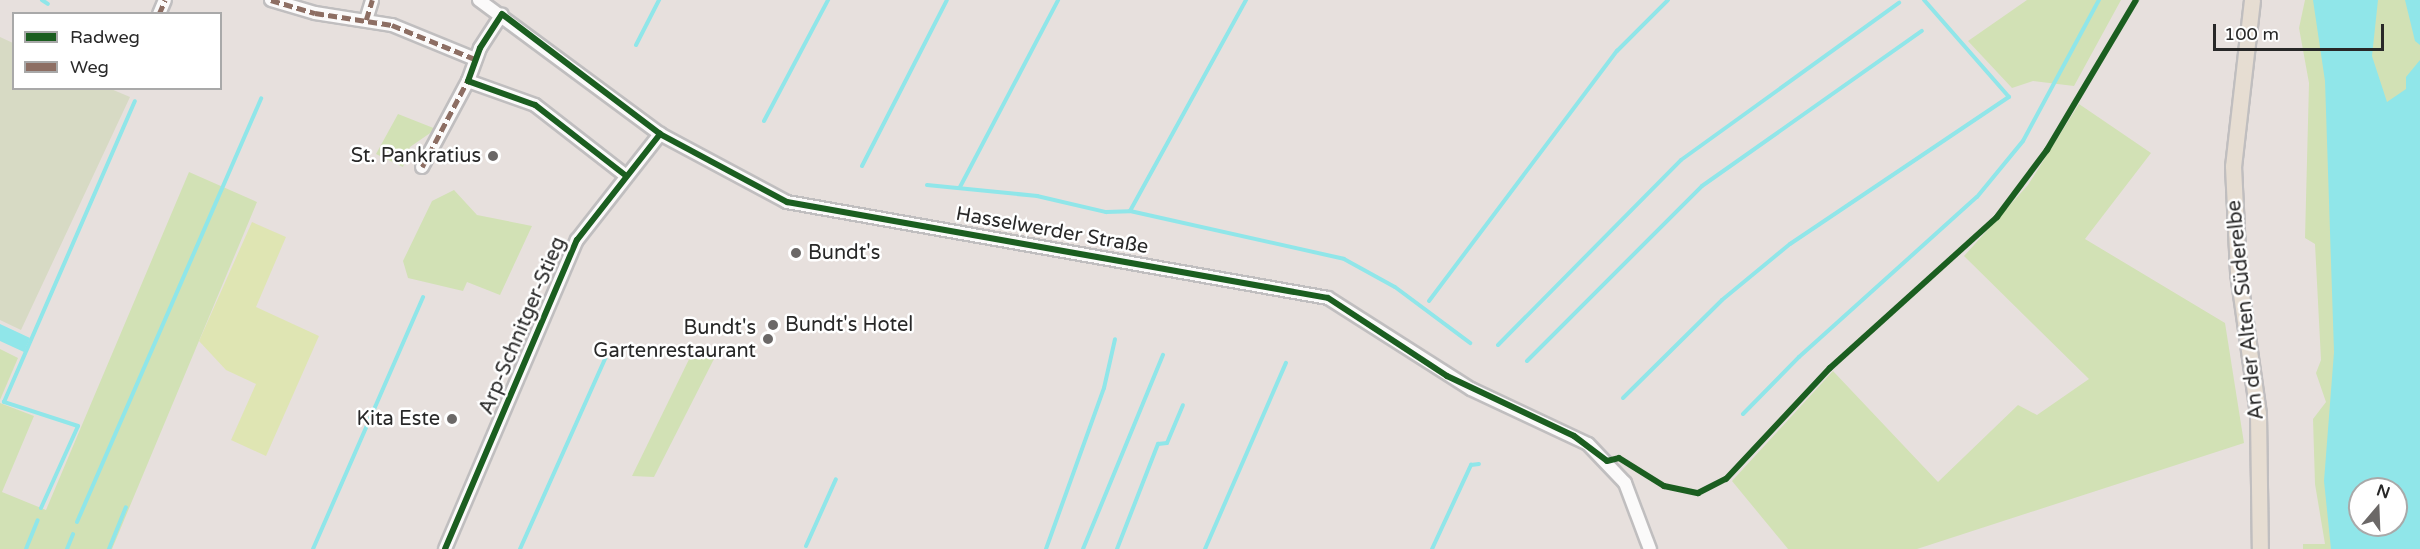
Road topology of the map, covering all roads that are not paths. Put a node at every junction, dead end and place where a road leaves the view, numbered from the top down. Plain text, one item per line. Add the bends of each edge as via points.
1 (271, 0) edge
2 (372, 0) edge
3 (479, 0) edge
4 (2252, 0) edge
5 (502, 14) junction
6 (366, 20) junction
7 (475, 59) junction
8 (468, 81) junction
9 (660, 134) junction
10 (422, 167) dead end
11 (625, 176) junction
12 (445, 549) edge
13 (1650, 549) edge
14 (2260, 549) edge

1 - 6 street
2 - 6 street
3 - 5 street, Hasselwerder Straße
4 - 14 main road, An der Alten Süderelbe via 2232,166 2238,273 2254,380
5 - 7 street
5 - 9 street, Hasselwerder Straße
6 - 7 street via 421,33
7 - 8 street
8 - 10 street
8 - 11 street via 535,105
9 - 11 street, Arp-Schnitger-Stieg
9 - 13 street, Hasselwerder Straße via 763,191 807,207 1328,298 1471,389 1588,444 1625,483
11 - 12 street, Arp-Schnitger-Stieg via 590,218 570,254

